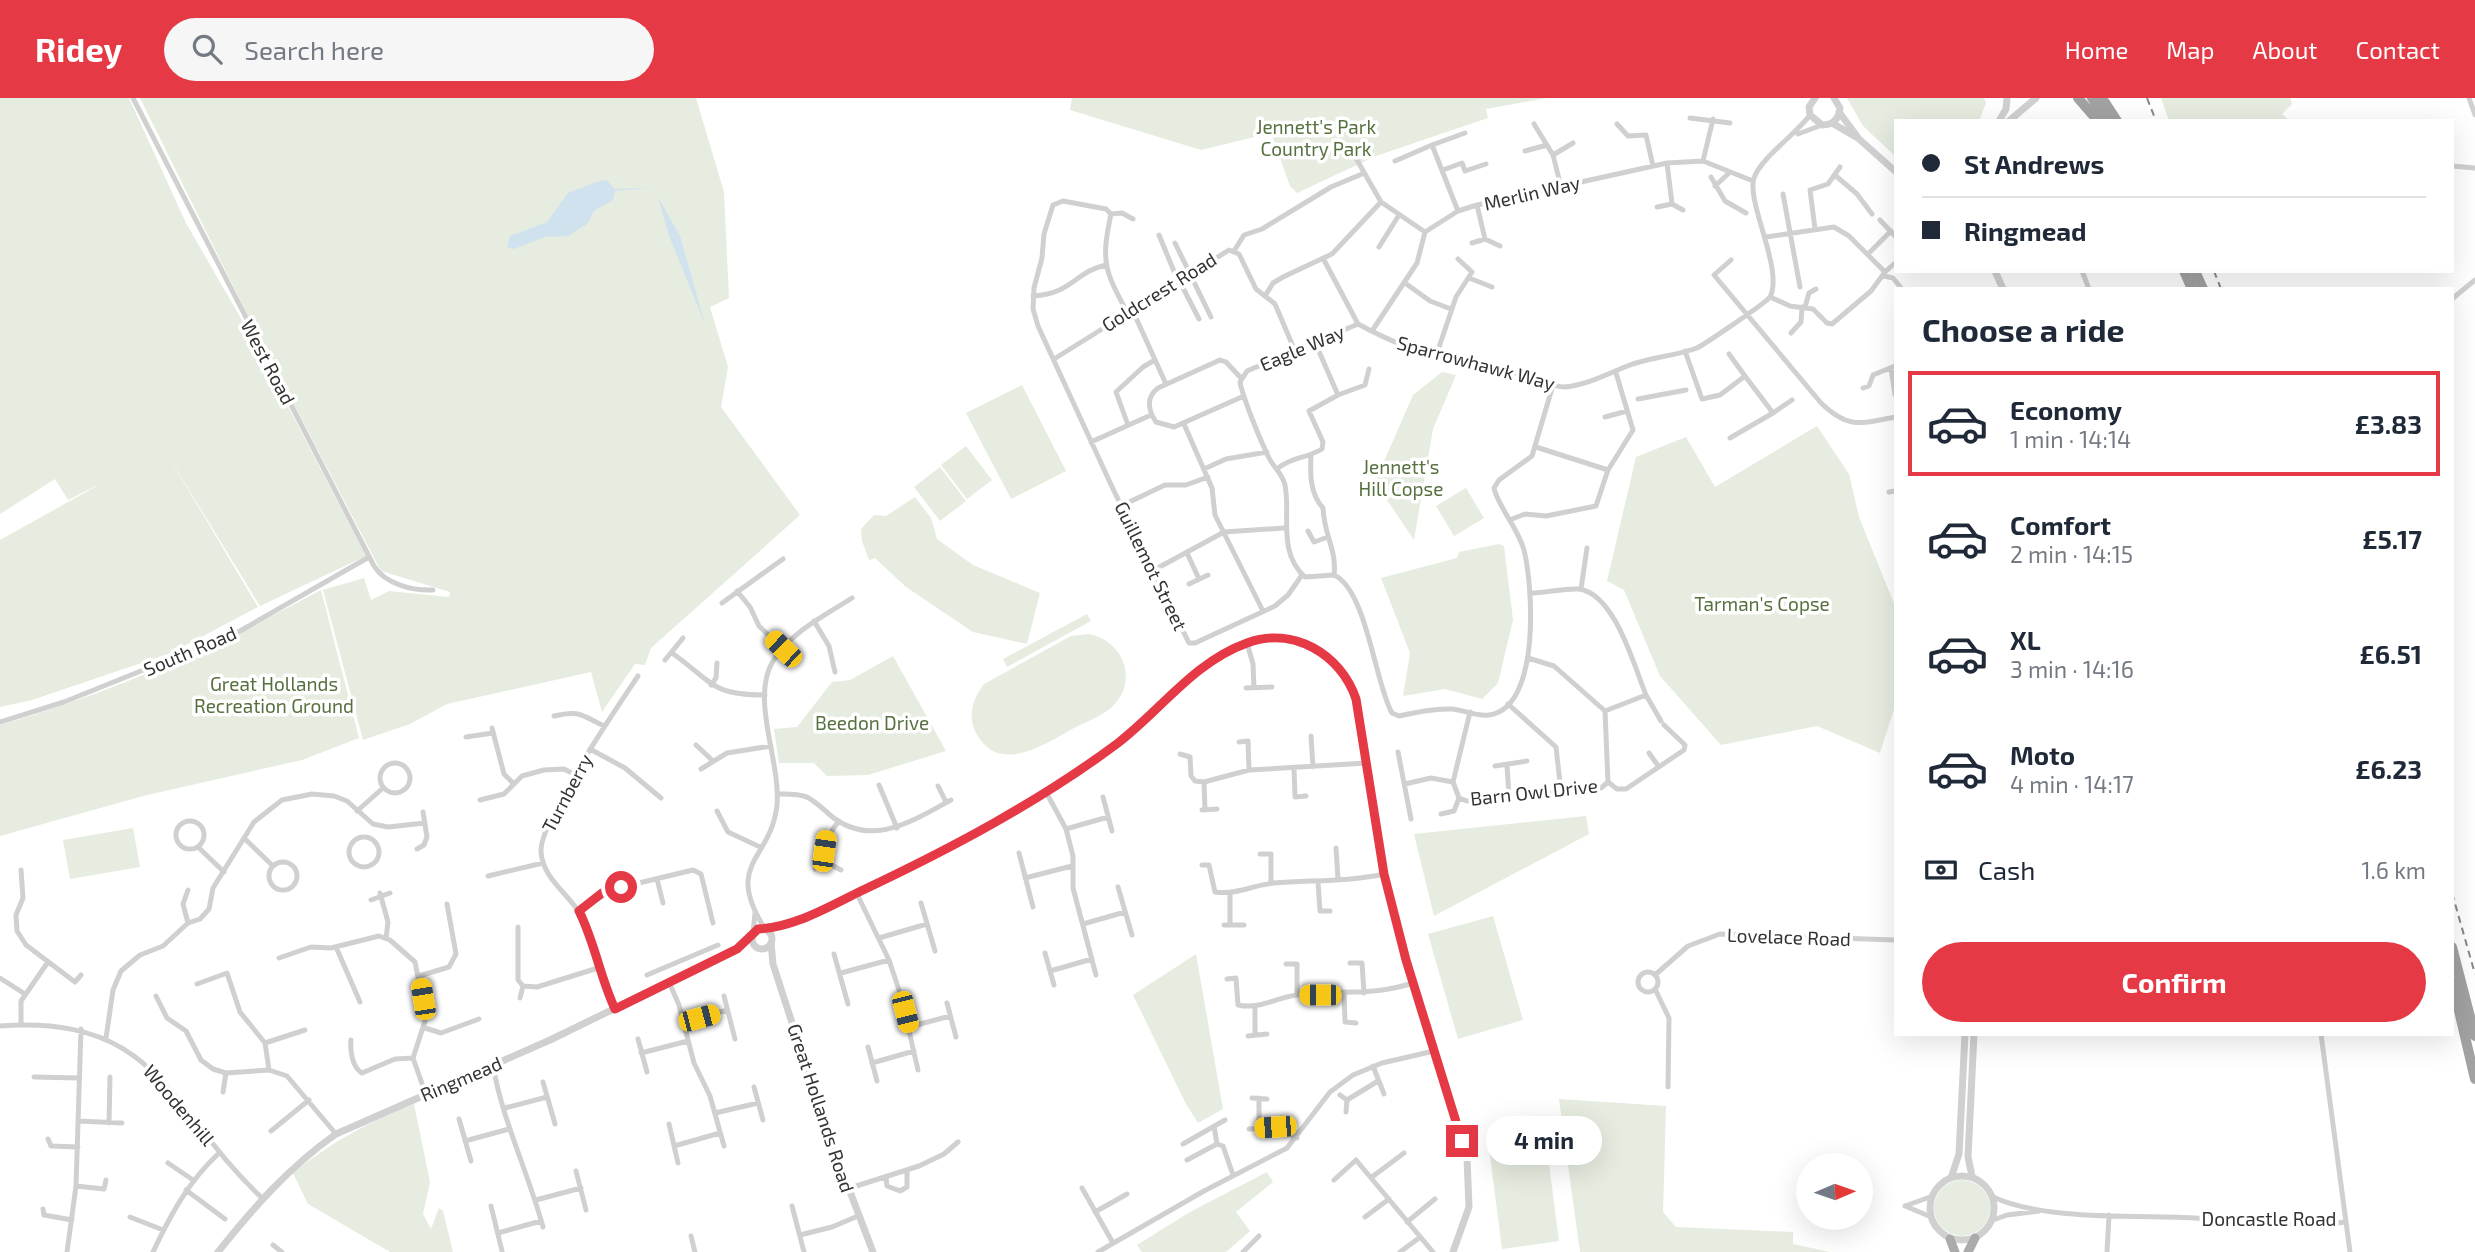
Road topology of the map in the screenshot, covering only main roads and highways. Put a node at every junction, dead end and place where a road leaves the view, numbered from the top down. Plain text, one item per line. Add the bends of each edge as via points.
1 (2078, 98) edge
2 (2092, 98) edge
3 (2102, 98) edge
4 (2096, 119) edge
5 (2107, 119) edge
6 (2116, 119) edge
7 (2454, 955) edge
8 (2454, 990) edge
9 (2475, 1036) edge
10 (2475, 1079) edge
11 (1975, 1238) road end
12 (1950, 1239) road end
13 (1955, 1252) edge
14 (1968, 1252) edge

1 - 4 highway
2 - 5 highway
3 - 6 highway
7 - 9 highway
8 - 10 highway
11 - 14 main road
12 - 13 main road

